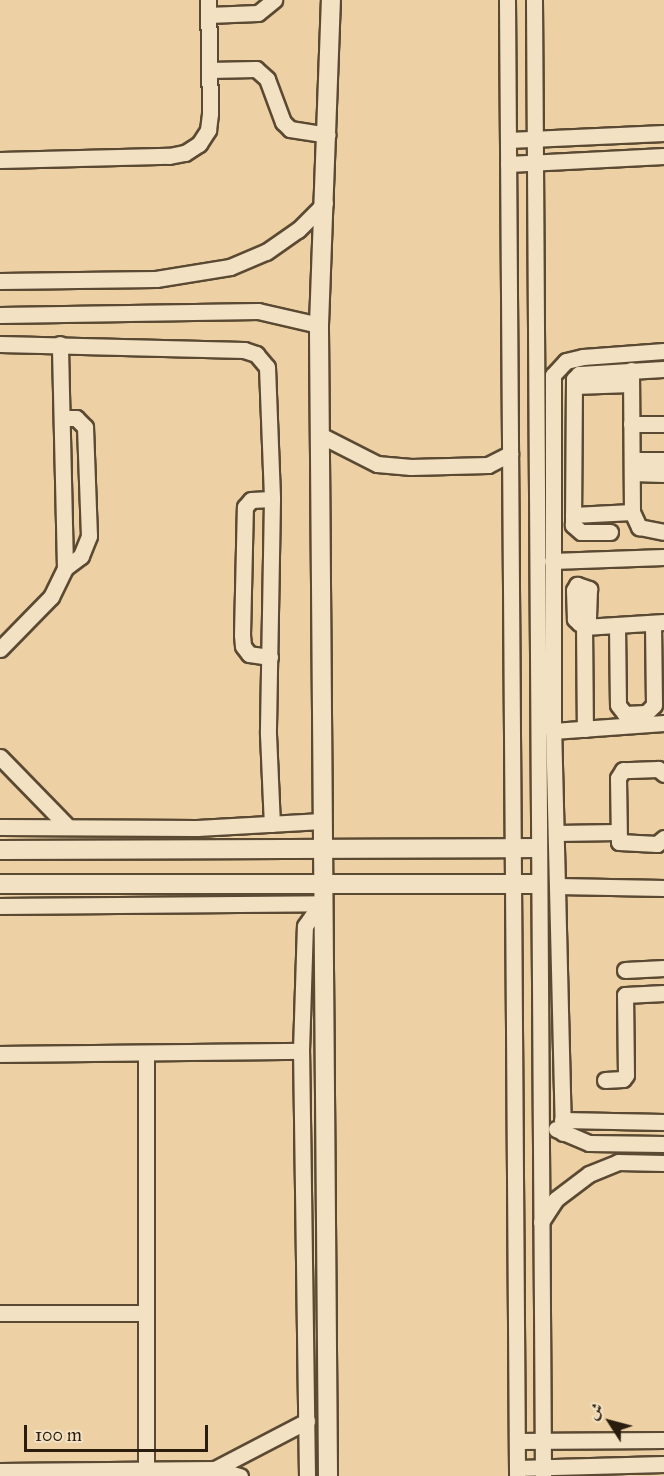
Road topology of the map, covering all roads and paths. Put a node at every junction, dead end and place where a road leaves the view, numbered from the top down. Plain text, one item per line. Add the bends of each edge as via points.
1 (274, 0) edge
2 (331, 0) edge
3 (507, 0) edge
4 (534, 0) edge
5 (208, 8) edge
6 (209, 70) junction
7 (664, 133) edge
8 (328, 135) junction
9 (534, 139) junction
10 (508, 140) junction
11 (664, 156) edge
12 (0, 160) edge
13 (535, 162) junction
14 (508, 164) junction
15 (325, 203) junction
16 (0, 281) edge
17 (0, 315) edge
18 (319, 325) junction
19 (0, 344) edge
20 (60, 344) junction
21 (664, 351) edge
22 (664, 369) edge
23 (631, 377) junction
24 (62, 418) junction
25 (632, 424) junction
26 (664, 424) edge
27 (320, 435) junction
28 (510, 454) junction
29 (664, 460) edge
30 (632, 466) junction
31 (664, 474) edge
32 (272, 499) junction
33 (633, 512) junction
34 (573, 515) junction
35 (610, 532) dead end
36 (664, 532) edge
37 (664, 557) edge
38 (552, 561) junction
39 (65, 568) junction
40 (659, 623) edge
41 (617, 625) junction
42 (0, 649) edge
43 (270, 657) junction
44 (659, 705) edge
45 (664, 723) edge
46 (585, 729) junction
47 (553, 731) junction
48 (0, 757) edge
49 (662, 770) edge
50 (322, 821) junction
51 (273, 824) junction
52 (67, 826) junction
53 (0, 827) edge
54 (618, 832) junction
55 (556, 833) junction
56 (664, 838) edge
57 (322, 848) junction
58 (511, 848) junction
59 (538, 848) junction
60 (0, 850) edge
61 (0, 884) edge
62 (538, 884) junction
63 (513, 885) junction
64 (557, 886) junction
65 (664, 888) edge
66 (321, 894) junction
67 (0, 906) edge
68 (664, 968) edge
69 (625, 970) dead end
70 (664, 993) edge
71 (301, 1051) junction
72 (147, 1053) junction
73 (0, 1054) edge
74 (605, 1080) dead end
75 (541, 1116) junction
76 (664, 1122) edge
77 (562, 1126) junction
78 (618, 1144) junction
79 (664, 1144) edge
80 (618, 1162) junction
81 (664, 1163) edge
82 (540, 1225) junction
83 (0, 1313) edge
84 (146, 1313) junction
85 (307, 1421) junction
86 (664, 1440) edge
87 (517, 1441) junction
88 (543, 1441) junction
89 (664, 1464) edge
90 (215, 1469) junction
91 (0, 1471) edge
92 (620, 1471) edge
93 (517, 1472) edge
94 (543, 1472) edge
95 (146, 1473) edge
96 (240, 1476) edge
97 (307, 1476) edge
98 (328, 1476) edge

1 - 5 street via 258,13
2 - 8 street
3 - 10 street
4 - 9 street
5 - 6 street
6 - 8 street via 256,69 267,79 283,122 290,129
6 - 12 street via 208,130 199,144 185,153
7 - 9 street
8 - 15 street
9 - 10 street
9 - 13 street
10 - 14 street
11 - 13 street
13 - 14 street
13 - 59 street
14 - 28 street
15 - 16 street via 298,230 266,252 221,269 156,279
15 - 18 street
17 - 18 street via 258,312
18 - 27 street
19 - 20 street
20 - 24 street
20 - 32 street via 229,349 256,354 267,367 269,384
21 - 38 street via 583,357 566,361 553,375
22 - 23 street
23 - 25 street
23 - 34 street via 574,386
24 - 39 street
24 - 39 street via 76,418 85,427 88,536 81,556
25 - 26 street
25 - 30 street
27 - 28 street via 355,455 400,466 451,469 488,465
27 - 50 street
28 - 58 street
29 - 30 street
30 - 31 street
30 - 33 street
32 - 43 street
32 - 43 street via 251,500 245,507 243,635 243,646 249,654
33 - 34 street
33 - 36 street via 639,527
34 - 35 street via 573,525 581,532
37 - 38 street
38 - 47 street
39 - 42 street via 51,597
40 - 41 street
40 - 44 street
41 - 44 street via 619,711 646,713
41 - 46 street via 584,625
43 - 51 street
45 - 46 street
46 - 47 street
47 - 55 street
48 - 52 street
49 - 54 street via 618,773
50 - 51 street
50 - 57 street
51 - 52 street via 197,828
52 - 53 street
54 - 55 street
54 - 56 street via 619,842 624,844 657,844
55 - 64 street
57 - 58 street
57 - 60 street
57 - 66 street
58 - 59 street
58 - 63 street
59 - 62 street
61 - 66 street
62 - 63 street
62 - 75 street
63 - 66 street
63 - 87 street
64 - 65 street
64 - 77 street
66 - 67 street
66 - 71 street via 305,927
66 - 98 street
68 - 69 street
70 - 74 street via 625,995 626,1075 623,1079
71 - 72 street
71 - 85 street
72 - 73 street
72 - 84 street
75 - 77 street
75 - 82 street
76 - 77 street
77 - 78 street via 589,1143
78 - 79 street
78 - 80 street
80 - 81 street
80 - 82 street via 566,1190
82 - 88 street
83 - 84 street
84 - 95 street
85 - 90 street
85 - 97 street
86 - 88 street
87 - 88 street
87 - 93 street
88 - 94 street
89 - 92 street
90 - 95 street
90 - 96 street
91 - 95 street
92 - 94 street
93 - 94 street

